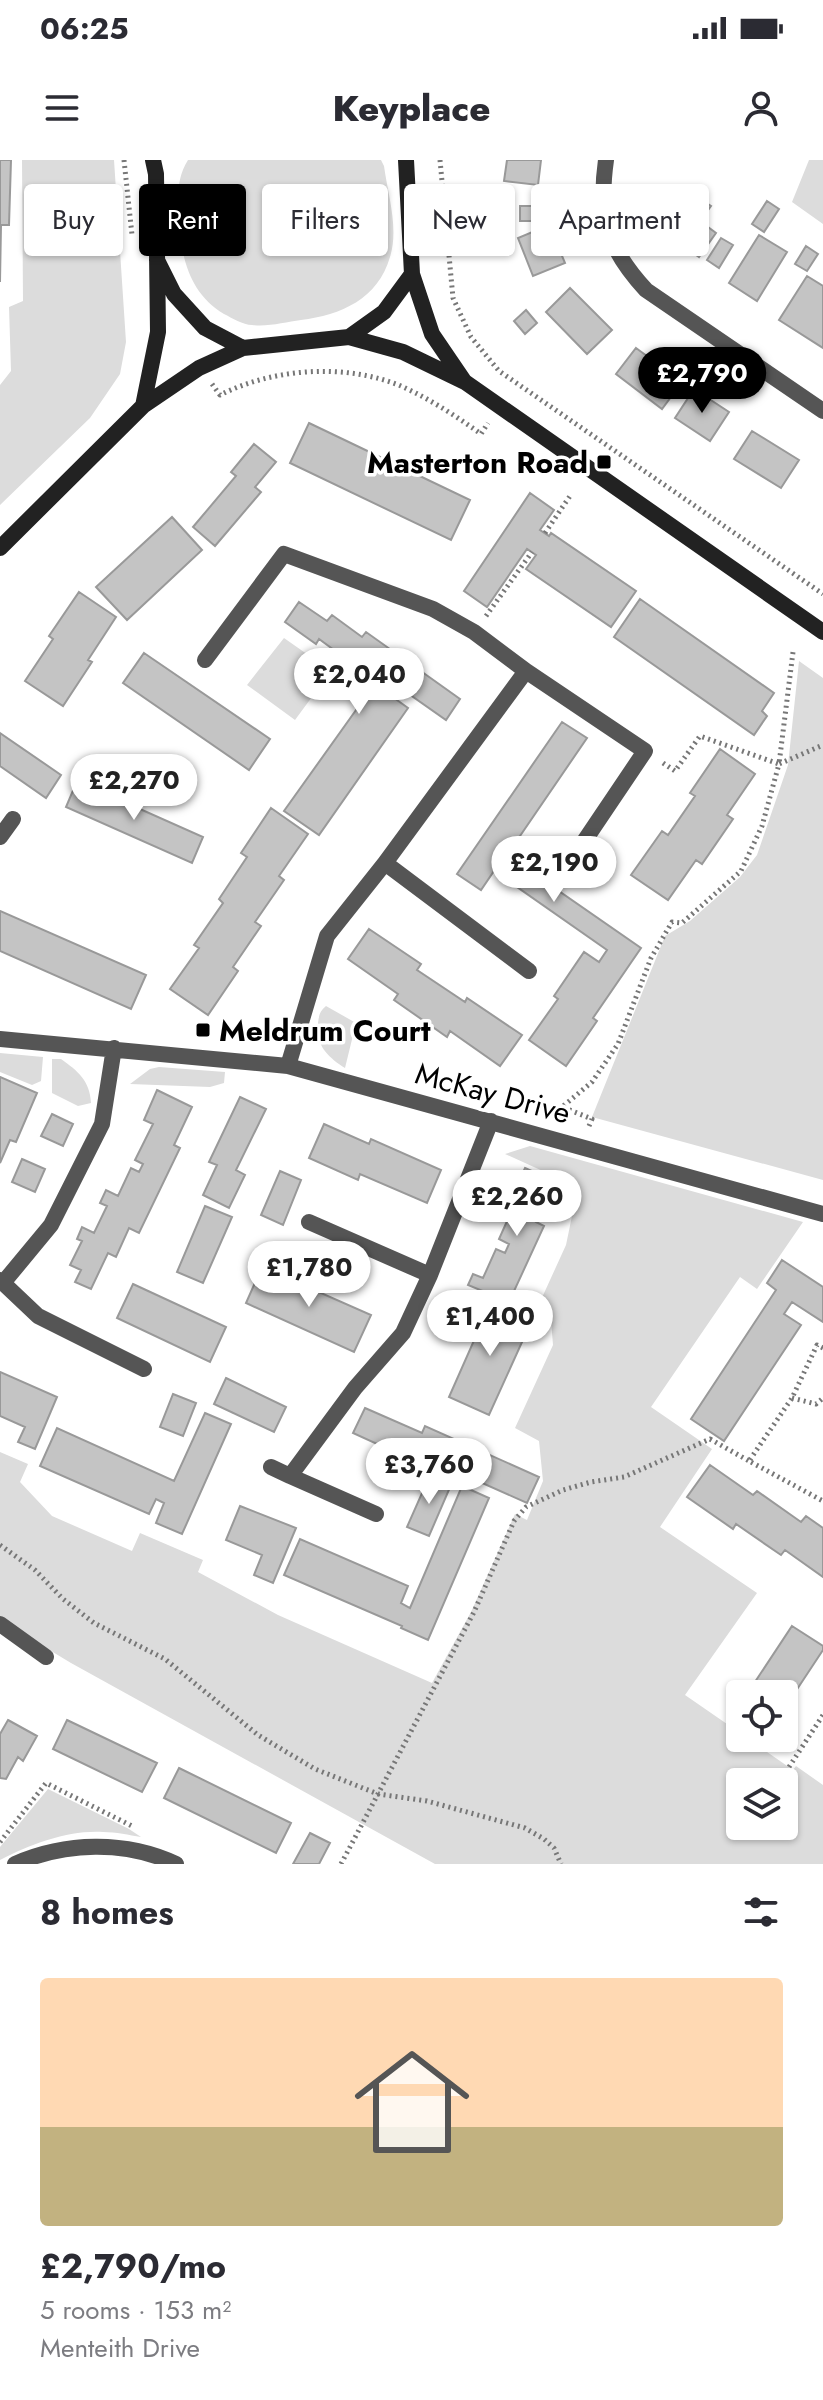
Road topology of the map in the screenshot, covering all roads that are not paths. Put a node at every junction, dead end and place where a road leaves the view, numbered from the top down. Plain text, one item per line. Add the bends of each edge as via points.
1 (406, 160) edge
2 (606, 160) edge
3 (158, 165) edge
4 (157, 260) junction
5 (412, 274) junction
6 (349, 337) junction
7 (243, 348) junction
8 (465, 382) junction
9 (143, 406) junction
10 (823, 411) edge
11 (0, 548) edge
12 (823, 632) edge
13 (205, 660) dead end
14 (526, 671) junction
15 (13, 819) dead end
16 (0, 837) edge
17 (581, 846) dead end
18 (385, 863) junction
19 (529, 971) dead end
20 (0, 1039) edge
21 (114, 1048) junction
22 (288, 1066) junction
23 (491, 1121) junction
24 (823, 1214) edge
25 (309, 1222) dead end
26 (430, 1275) junction
27 (2, 1281) edge
28 (144, 1369) dead end
29 (271, 1467) dead end
30 (290, 1476) junction
31 (376, 1514) dead end
32 (0, 1624) edge
33 (46, 1657) dead end
34 (15, 1864) edge
35 (176, 1864) edge

1 - 5 main road
2 - 10 street via 604,217 627,270 646,290
3 - 4 main road
4 - 7 main road via 174,294 205,328
4 - 9 main road via 158,332
5 - 6 main road via 384,312
5 - 8 main road via 432,334
6 - 7 main road
6 - 8 main road via 403,352
7 - 9 main road via 199,368
8 - 12 main road
9 - 11 main road
13 - 14 street via 284,554 433,609
14 - 17 street via 645,751
14 - 18 street
15 - 16 street
18 - 19 street
18 - 22 street via 327,936
20 - 21 street, McKay Drive
21 - 22 street, McKay Drive
21 - 27 street via 102,1124 51,1225
22 - 23 street, McKay Drive
23 - 24 street, McKay Drive
23 - 26 street
25 - 26 street
26 - 30 street via 403,1333
27 - 28 street via 38,1316
29 - 30 street
30 - 31 street
32 - 33 street
34 - 35 street via 76,1846 133,1851

